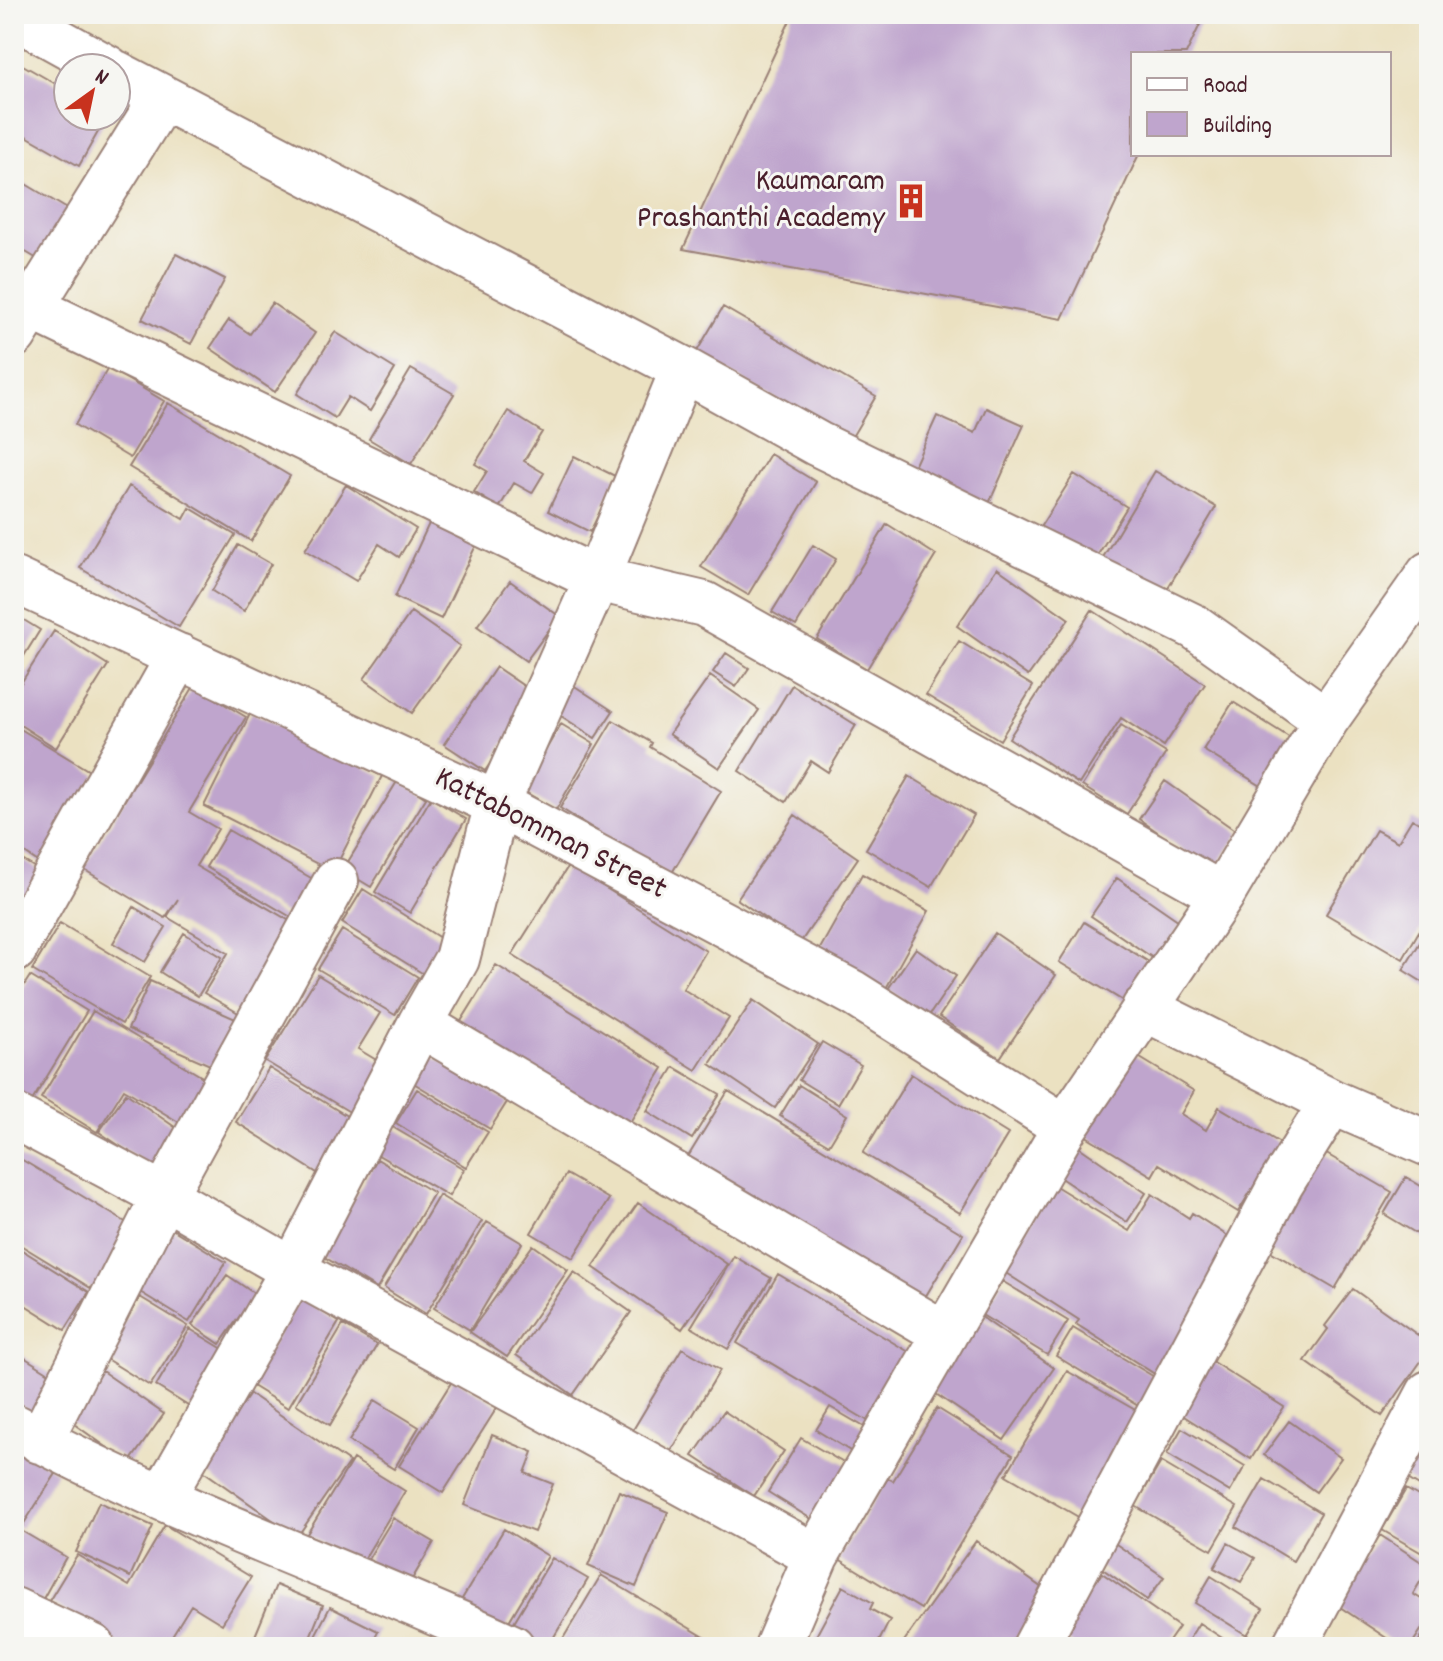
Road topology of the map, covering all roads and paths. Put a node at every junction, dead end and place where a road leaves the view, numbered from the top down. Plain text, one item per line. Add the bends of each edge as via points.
1 (14, 16) edge
2 (79, 52) edge
3 (132, 82) edge
4 (162, 98) junction
5 (19, 314) edge
6 (683, 369) junction
7 (1429, 574) edge
8 (597, 579) junction
9 (14, 580) edge
10 (179, 656) junction
11 (1326, 720) junction
12 (497, 804) junction
13 (336, 881) dead end
14 (1222, 895) junction
15 (14, 950) edge
16 (1144, 1008) junction
17 (420, 1024) junction
18 (1332, 1102) junction
19 (14, 1116) edge
20 (1065, 1127) junction
21 (1429, 1144) edge
22 (164, 1196) junction
23 (293, 1270) junction
24 (945, 1334) junction
25 (1429, 1393) edge
26 (27, 1434) edge
27 (162, 1498) junction
28 (816, 1556) junction
29 (14, 1610) edge
30 (93, 1647) edge
31 (512, 1647) edge
32 (777, 1647) edge
33 (1035, 1647) edge
34 (1294, 1647) edge

1 - 2 street
3 - 4 street
4 - 5 street
4 - 6 street
5 - 8 street
6 - 8 street
6 - 11 street via 818,444 1195,627
7 - 11 street
8 - 12 street
8 - 14 street via 704,604
9 - 10 street, Kattabomman Street
10 - 12 street, Kattabomman Street
10 - 15 street
11 - 14 street
12 - 17 street via 457,959
12 - 20 street, Kattabomman Street via 853,993
13 - 22 street
14 - 16 street
16 - 18 street
16 - 20 street
17 - 23 street
17 - 24 street
18 - 21 street
18 - 33 street via 1281,1184
19 - 22 street
20 - 24 street
22 - 23 street
22 - 26 street
23 - 27 street
23 - 28 street
24 - 28 street
25 - 34 street
26 - 27 street
27 - 31 street
28 - 32 street
29 - 30 street

